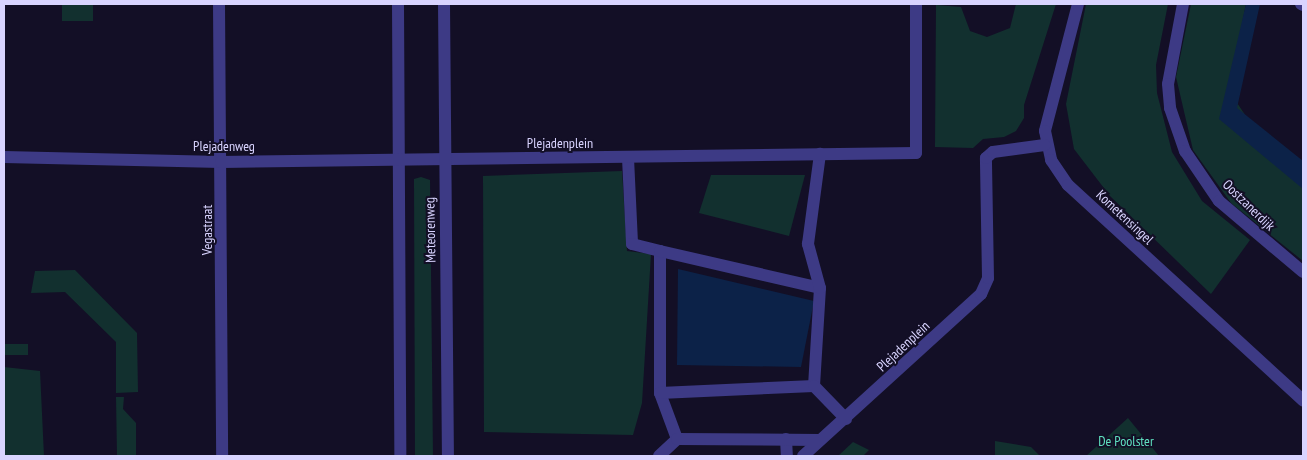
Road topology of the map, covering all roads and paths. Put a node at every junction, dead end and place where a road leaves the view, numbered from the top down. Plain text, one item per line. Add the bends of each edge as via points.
1 (218, 4) edge
2 (398, 4) edge
3 (444, 4) edge
4 (916, 4) edge
5 (1078, 4) edge
6 (1183, 4) edge
7 (1045, 145) junction
8 (820, 154) junction
9 (4, 157) edge
10 (444, 157) junction
11 (399, 158) junction
12 (628, 158) junction
13 (221, 162) junction
14 (660, 251) junction
15 (1303, 272) edge
16 (820, 288) junction
17 (814, 386) junction
18 (660, 393) junction
19 (1303, 400) edge
20 (846, 419) junction
21 (677, 439) junction
22 (786, 439) junction
23 (820, 440) junction
24 (222, 456) edge
25 (400, 456) edge
26 (448, 456) edge
27 (659, 456) edge
28 (787, 456) edge
29 (803, 456) edge

1 - 13 street, Vegastraat
2 - 11 street
3 - 10 street, Meteorenweg
4 - 8 street, Plejadenplein via 916,153
5 - 7 street
6 - 15 street, Oostzanerdijk via 1168,84 1170,108 1184,151 1219,201
7 - 19 street, Kometensingel via 1068,184
7 - 20 street, Plejadenplein via 993,152 986,158 986,287
8 - 12 street, Plejadenplein
8 - 16 street via 808,244
9 - 13 street, Plejadenweg
10 - 11 street, Plejadenweg
10 - 12 street, Plejadenplein
10 - 26 street, Meteorenweg
11 - 13 street, Plejadenweg
11 - 25 street
12 - 14 street via 632,244
13 - 24 street, Vegastraat
14 - 16 street
14 - 18 street
16 - 17 street
17 - 18 street
17 - 20 street
18 - 21 street
20 - 23 street, Plejadenplein
21 - 22 street
21 - 27 street
22 - 23 street
22 - 28 street
23 - 29 street, Plejadenplein

